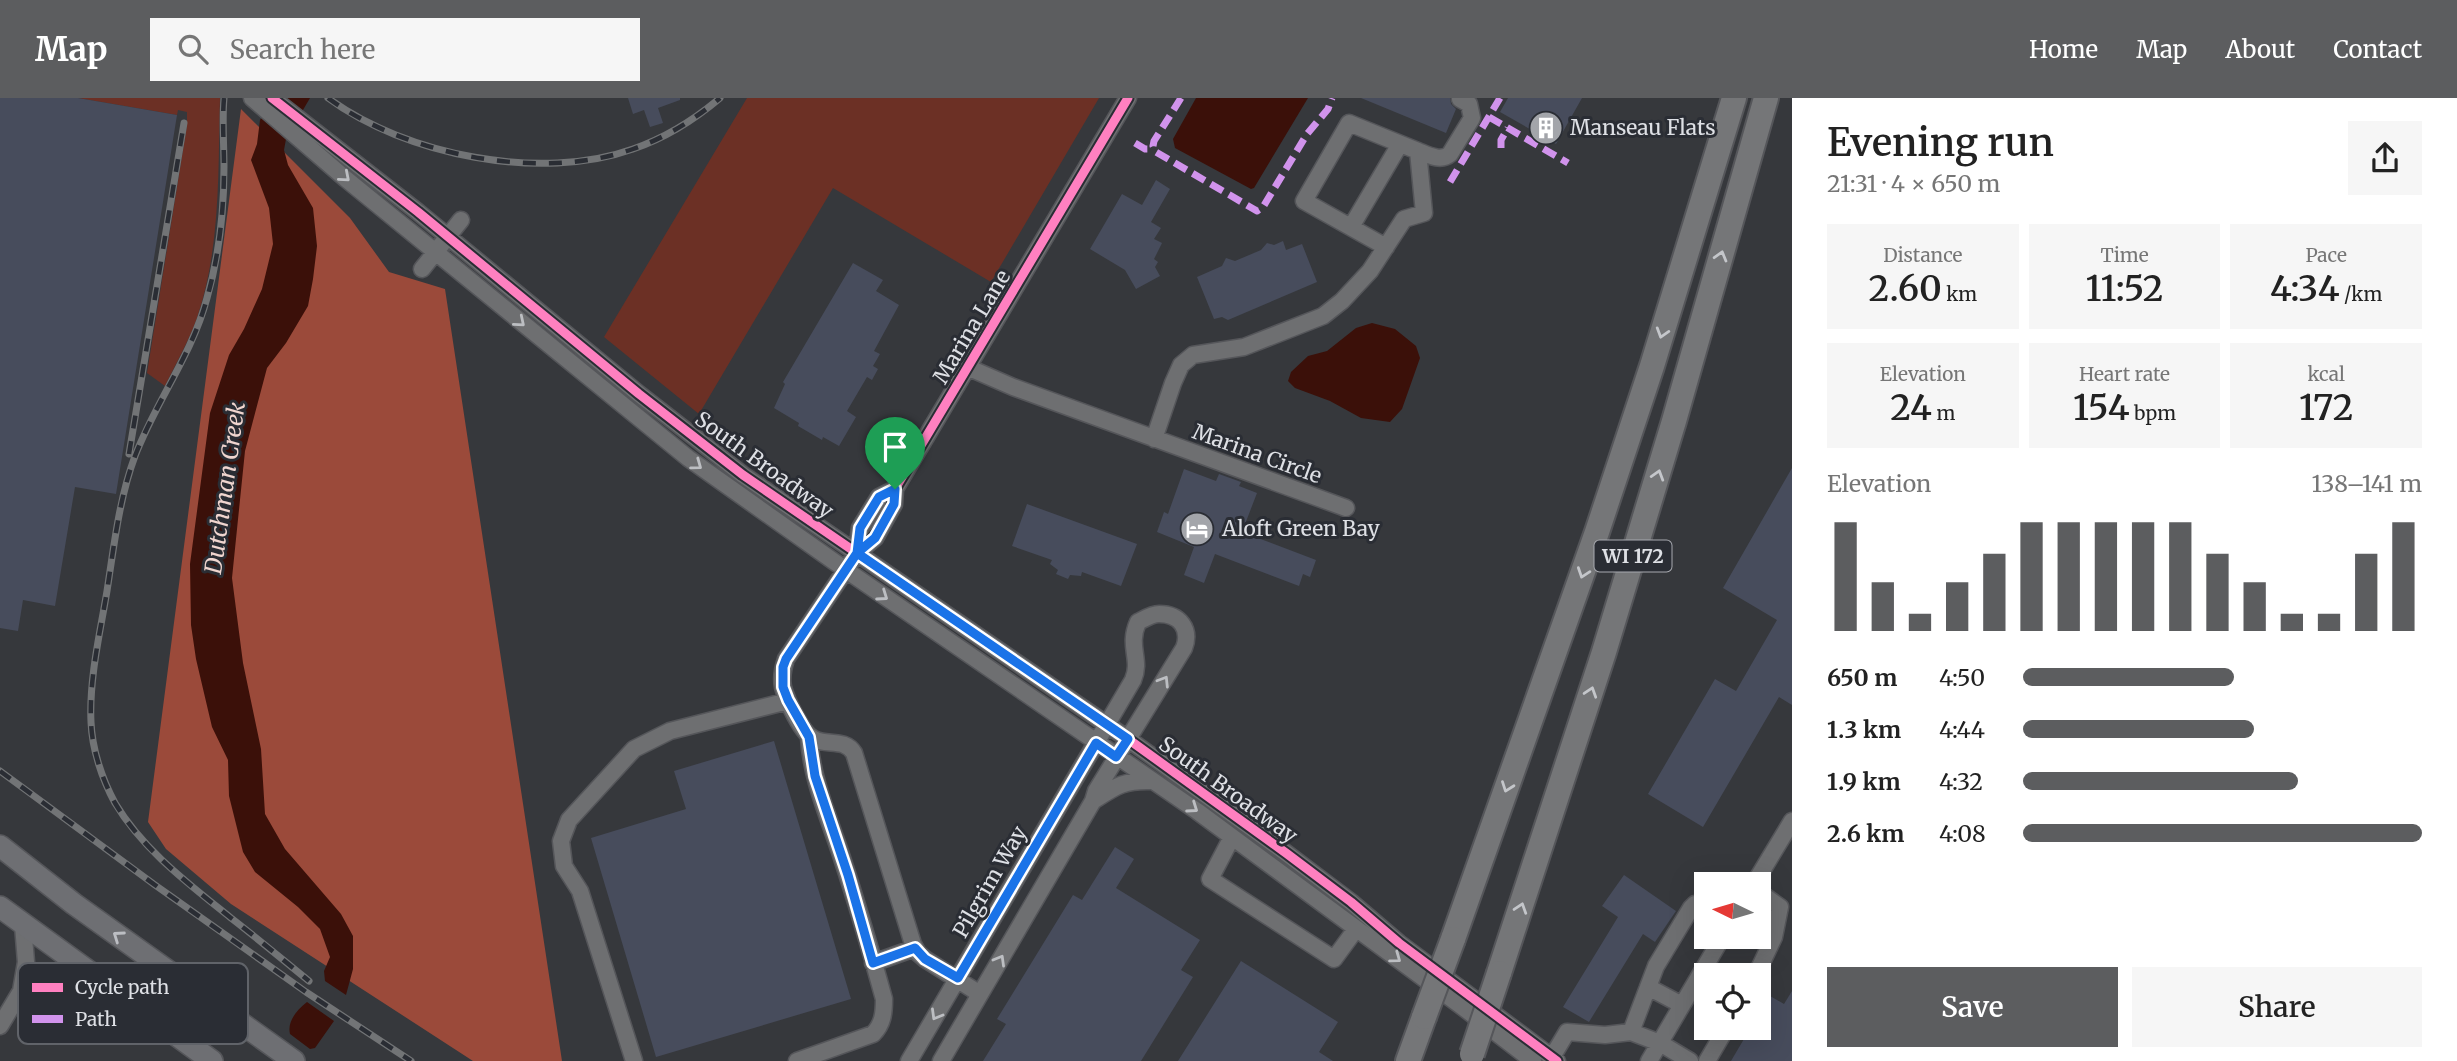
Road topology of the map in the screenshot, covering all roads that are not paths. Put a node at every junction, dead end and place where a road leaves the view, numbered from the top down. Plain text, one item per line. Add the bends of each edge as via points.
1 (1128, 98) edge
2 (1734, 98) edge
3 (1766, 98) edge
4 (1460, 99) edge
5 (262, 100) edge
6 (297, 127) junction
7 (1400, 144) junction
8 (1418, 151) junction
9 (461, 220) dead end
10 (1351, 227) junction
11 (448, 236) junction
12 (1386, 247) junction
13 (435, 252) junction
14 (422, 269) dead end
15 (967, 367) junction
16 (1154, 439) junction
17 (1346, 508) dead end
18 (857, 553) junction
19 (846, 570) junction
20 (788, 701) junction
21 (1107, 724) junction
22 (809, 737) junction
23 (1128, 739) junction
24 (1096, 743) junction
25 (1116, 757) junction
26 (1152, 780) junction
27 (1093, 801) junction
28 (1792, 821) edge
29 (1232, 837) junction
30 (0, 846) edge
31 (1761, 872) edge
32 (1771, 901) edge
33 (1694, 905) edge
34 (0, 907) edge
35 (23, 925) junction
36 (1356, 929) junction
37 (1771, 943) edge
38 (915, 948) junction
39 (1715, 949) edge
40 (26, 963) edge
41 (75, 963) edge
42 (157, 963) edge
43 (873, 963) junction
44 (958, 978) junction
45 (1648, 987) junction
46 (980, 994) junction
47 (18, 996) edge
48 (1682, 1005) junction
49 (0, 1026) edge
50 (248, 1028) edge
51 (1631, 1032) junction
52 (1719, 1040) edge
53 (188, 1044) edge
54 (1660, 1044) junction
55 (1471, 1058) edge
56 (1554, 1059) edge
57 (212, 1061) edge
58 (294, 1061) edge
59 (634, 1061) edge
60 (797, 1061) edge
61 (909, 1061) edge
62 (941, 1061) edge
63 (1409, 1061) edge
64 (1533, 1061) edge
65 (1649, 1061) edge
66 (1690, 1061) edge
67 (1707, 1061) edge

1 - 15 street, Marina Lane
2 -> 63 highway, WI 172, bridge via 1606,507
55 -> 3 highway, WI 172, bridge via 1604,652
4 - 8 street via 1469,104 1472,118 1450,154 1439,159
5 - 6 street, South Broadway
6 - 11 street, South Broadway via 330,142
6 -> 13 street, South Broadway via 346,179
7 - 8 street
7 - 10 street
7 - 10 street via 1349,123 1304,201
8 - 12 street via 1424,213 1404,219
9 - 11 street
10 - 12 street
11 - 13 street
11 - 18 street, South Broadway via 743,475
12 - 16 street via 1370,271 1323,316 1244,347 1193,355 1177,374
13 - 14 street
13 -> 19 street, South Broadway via 688,458
15 - 16 street, Marina Circle
15 - 18 street, Marina Lane via 895,489 879,497 860,528
16 - 17 street, Marina Circle
18 - 19 street, Marina Lane
18 - 21 street, South Broadway
19 - 20 street, Marina Lane via 786,659 782,676
19 -> 24 street, South Broadway
20 - 22 street
20 - 59 street via 670,731 634,749 569,820 561,841 564,866 580,891
21 - 23 street, South Broadway
23 -> 21 street, Pilgrim Way via 1184,648 1187,631 1182,623 1159,614 1138,622 1132,644 1138,670
21 - 24 street, Pilgrim Way
22 - 38 street via 845,744 854,753
22 - 43 street via 815,776
23 - 25 street
23 - 56 street, South Broadway via 1286,853
24 - 25 street, South Broadway
24 - 44 street, Pilgrim Way
25 - 26 street, South Broadway
25 - 27 street
26 - 27 street via 1124,783
26 -> 29 street, South Broadway
46 -> 27 street
28 - 31 street
29 - 36 street, South Broadway
29 - 36 street via 1210,879 1334,958
42 -> 30 main road
32 - 37 street via 1780,907
33 - 45 street
34 - 35 main road
35 - 40 street
35 - 41 main road
36 -> 64 street, South Broadway
38 - 43 street
38 - 44 street
39 - 48 street
43 - 60 street via 884,999 881,1026 856,1042
44 - 46 street
44 -> 61 street, Pilgrim Way
45 - 48 street
45 - 51 street
46 - 62 street
47 - 49 street
48 - 54 street
58 -> 50 main road
51 - 54 street
51 - 56 street via 1567,1032
52 - 67 street
53 - 57 main road
54 - 65 street
54 - 66 street

